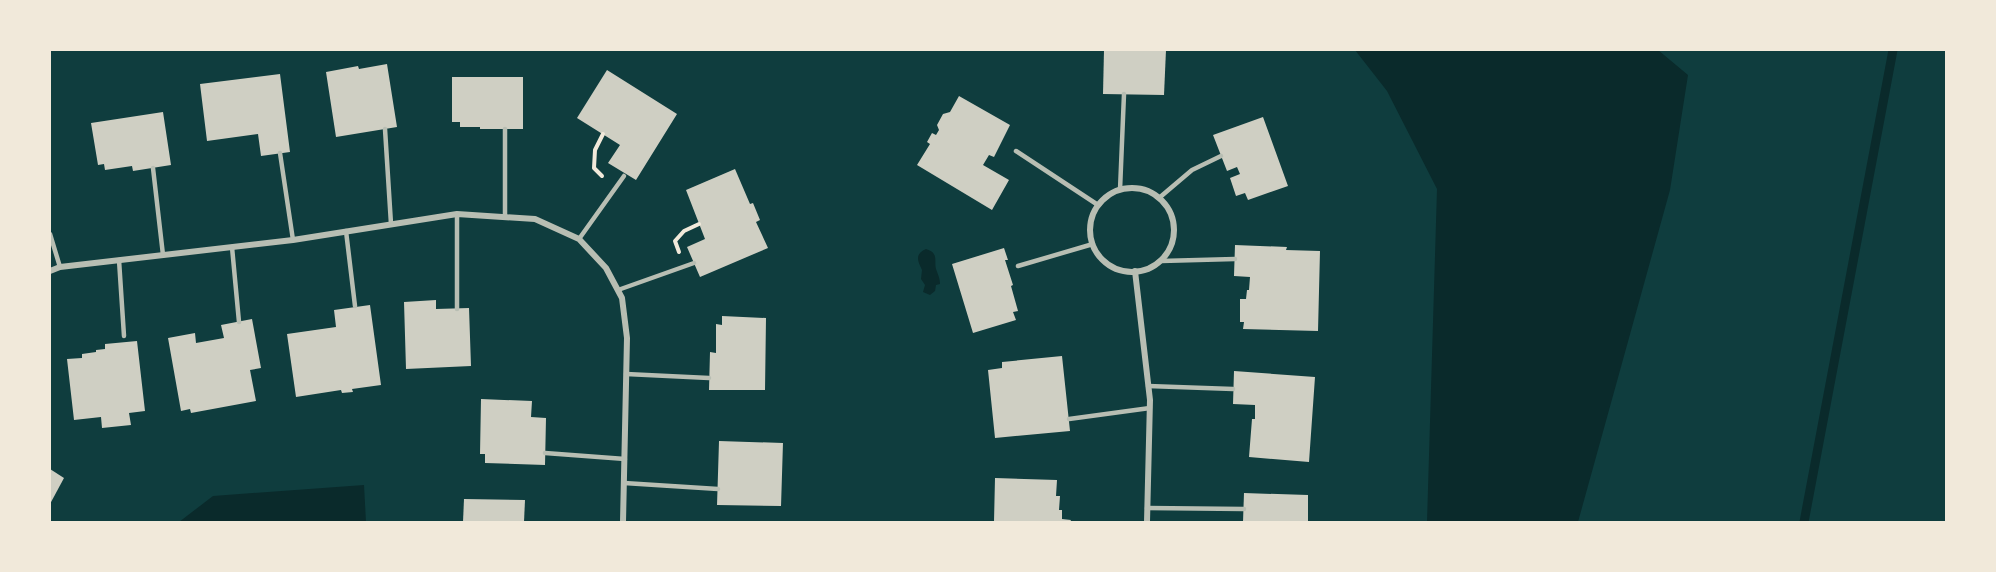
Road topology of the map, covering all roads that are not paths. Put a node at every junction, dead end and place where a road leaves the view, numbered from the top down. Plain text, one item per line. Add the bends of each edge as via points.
1 (1124, 94) dead end
2 (384, 129) dead end
3 (505, 129) dead end
4 (1016, 151) dead end
5 (280, 153) dead end
6 (1221, 156) dead end
7 (153, 168) dead end
8 (624, 176) dead end
9 (1120, 190) junction
10 (1159, 198) junction
11 (1098, 206) junction
12 (457, 214) junction
13 (505, 217) junction
14 (391, 224) junction
15 (346, 231) junction
16 (50, 234) edge
17 (579, 239) junction
18 (293, 240) junction
19 (1093, 244) junction
20 (231, 247) junction
21 (163, 255) junction
22 (1235, 259) dead end
23 (119, 260) junction
24 (1161, 261) junction
25 (694, 263) dead end
26 (1018, 266) dead end
27 (60, 267) junction
28 (50, 271) edge
29 (1135, 271) junction
30 (618, 290) junction
31 (355, 306) dead end
32 (457, 309) dead end
33 (239, 322) dead end
34 (124, 336) dead end
35 (626, 374) junction
36 (709, 378) dead end
37 (1148, 386) junction
38 (1233, 389) dead end
39 (1150, 408) junction
40 (1069, 419) dead end
41 (545, 453) dead end
42 (625, 459) junction
43 (624, 483) junction
44 (718, 489) dead end
45 (1147, 508) junction
46 (1244, 509) dead end
47 (624, 522) edge
48 (1147, 522) edge

1 - 9 lane
2 - 14 lane
3 - 13 lane
4 - 11 lane
5 - 18 lane
6 - 10 lane via 1192,170
7 - 21 lane
8 - 17 lane
9 - 10 street via 1133,188
9 - 11 street
10 - 24 street via 1168,209 1174,229
11 - 19 street via 1090,231
12 - 13 street
12 - 14 street
12 - 32 lane
13 - 17 street via 535,219
14 - 15 street
15 - 18 street
15 - 31 lane
16 - 27 lane
17 - 30 street via 606,268
18 - 20 street
19 - 26 lane
19 - 29 street via 1109,265
20 - 21 street
20 - 33 lane
21 - 23 street
22 - 24 lane
23 - 27 street
23 - 34 lane
24 - 29 street
25 - 30 lane
27 - 28 street
29 - 37 street
30 - 35 street via 627,338
35 - 36 lane
35 - 42 street
37 - 38 lane
37 - 39 street
39 - 40 lane
39 - 45 street
41 - 42 lane
42 - 43 street
43 - 44 lane
43 - 47 street
45 - 46 lane
45 - 48 street

